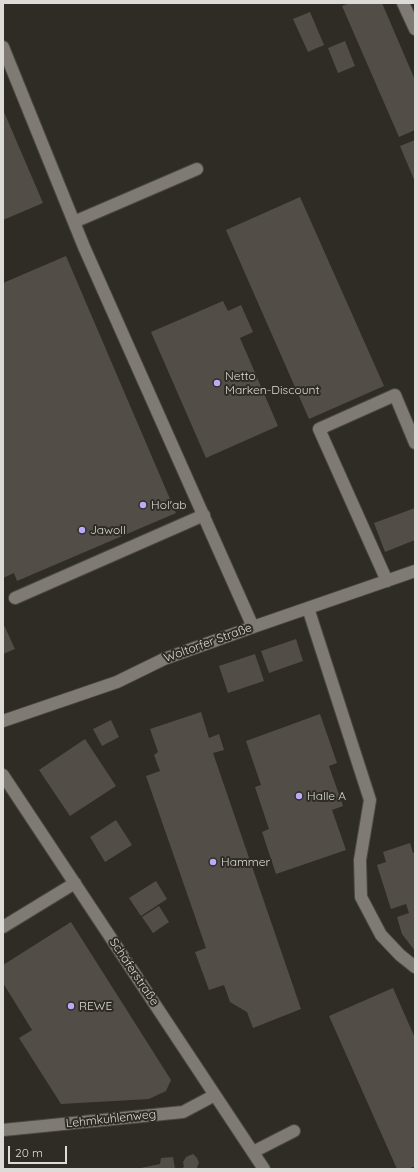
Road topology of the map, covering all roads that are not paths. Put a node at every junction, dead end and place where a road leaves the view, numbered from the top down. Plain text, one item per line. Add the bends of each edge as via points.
1 (403, 3) edge
2 (412, 14) edge
3 (415, 29) edge
4 (3, 47) edge
5 (197, 169) dead end
6 (74, 222) junction
7 (415, 443) edge
8 (204, 515) junction
9 (415, 572) edge
10 (387, 581) junction
11 (15, 598) dead end
12 (308, 608) junction
13 (253, 627) junction
14 (3, 721) edge
15 (3, 774) edge
16 (75, 883) junction
17 (3, 927) edge
18 (415, 967) edge
19 (215, 1095) junction
20 (3, 1130) edge
21 (294, 1131) dead end
22 (253, 1152) junction
23 (264, 1169) edge

1 - 2 street
2 - 3 street
4 - 6 street
5 - 6 street
6 - 8 street
7 - 10 street via 395,395 319,429
8 - 11 street
8 - 13 street
9 - 10 street, Woltorfer Straße
10 - 12 street, Woltorfer Straße
12 - 13 street, Woltorfer Straße
12 - 18 street via 370,800 360,860 361,897 381,935
13 - 14 street, Woltorfer Straße via 164,658 117,682
15 - 16 street, Schäferstraße
16 - 17 street
16 - 19 street, Schäferstraße
19 - 20 street, Lehmkuhlenweg via 183,1112
19 - 22 street, Schäferstraße
21 - 22 street
22 - 23 street, Schäferstraße

